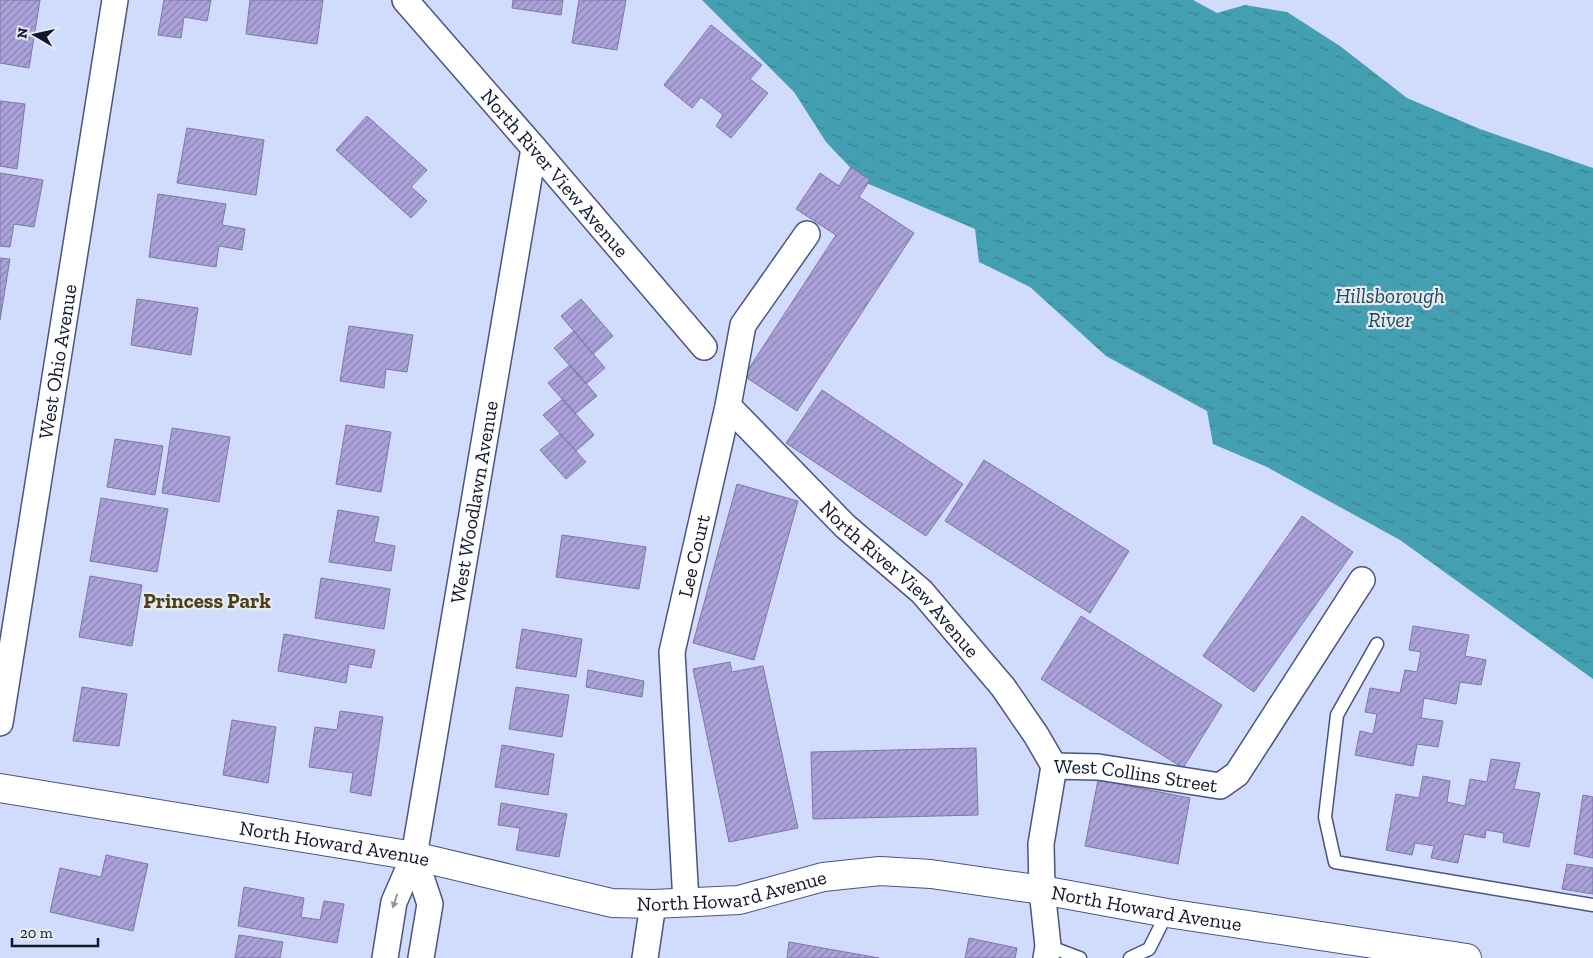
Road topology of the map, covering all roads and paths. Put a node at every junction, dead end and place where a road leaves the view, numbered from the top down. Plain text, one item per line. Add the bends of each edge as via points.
1 (115, 0) edge
2 (404, 0) edge
3 (534, 148) junction
4 (808, 234) dead end
5 (704, 347) dead end
6 (728, 406) junction
7 (1362, 580) dead end
8 (1377, 644) dead end
9 (0, 723) edge
10 (1054, 766) junction
11 (0, 788) edge
12 (414, 856) junction
13 (1042, 890) junction
14 (686, 902) junction
15 (653, 904) junction
16 (1593, 905) edge
17 (1167, 913) junction
18 (1047, 952) edge
19 (385, 958) edge
20 (421, 958) edge
21 (645, 958) edge
22 (1080, 958) edge
23 (1130, 958) edge
24 (1467, 958) edge

1 - 9 street, West Ohio Avenue
2 - 3 street, North River View Avenue
3 - 5 street, North River View Avenue
3 - 12 street, West Woodlawn Avenue
4 - 6 street, Lee Court via 743,325
6 - 10 street, North River View Avenue via 846,526 922,592 1003,687
6 - 14 street, Lee Court via 672,652
7 - 10 street, West Collins Street via 1238,774 1220,786 1098,767
8 - 16 lane via 1337,715 1324,817 1335,862
10 - 13 street, West Collins Street via 1041,844
11 - 12 street, North Howard Avenue
12 - 15 street, North Howard Avenue via 612,903
12 -> 19 street, West Woodlawn Avenue via 394,902
12 - 20 street, West Woodlawn Avenue via 430,904
13 - 14 street, North Howard Avenue via 931,874 880,871 823,877 739,900
13 - 17 street, North Howard Avenue
13 - 18 street, West Collins Street
14 - 15 street, North Howard Avenue
15 - 21 street
17 - 23 lane via 1149,950
17 - 24 street, North Howard Avenue
18 - 22 lane

